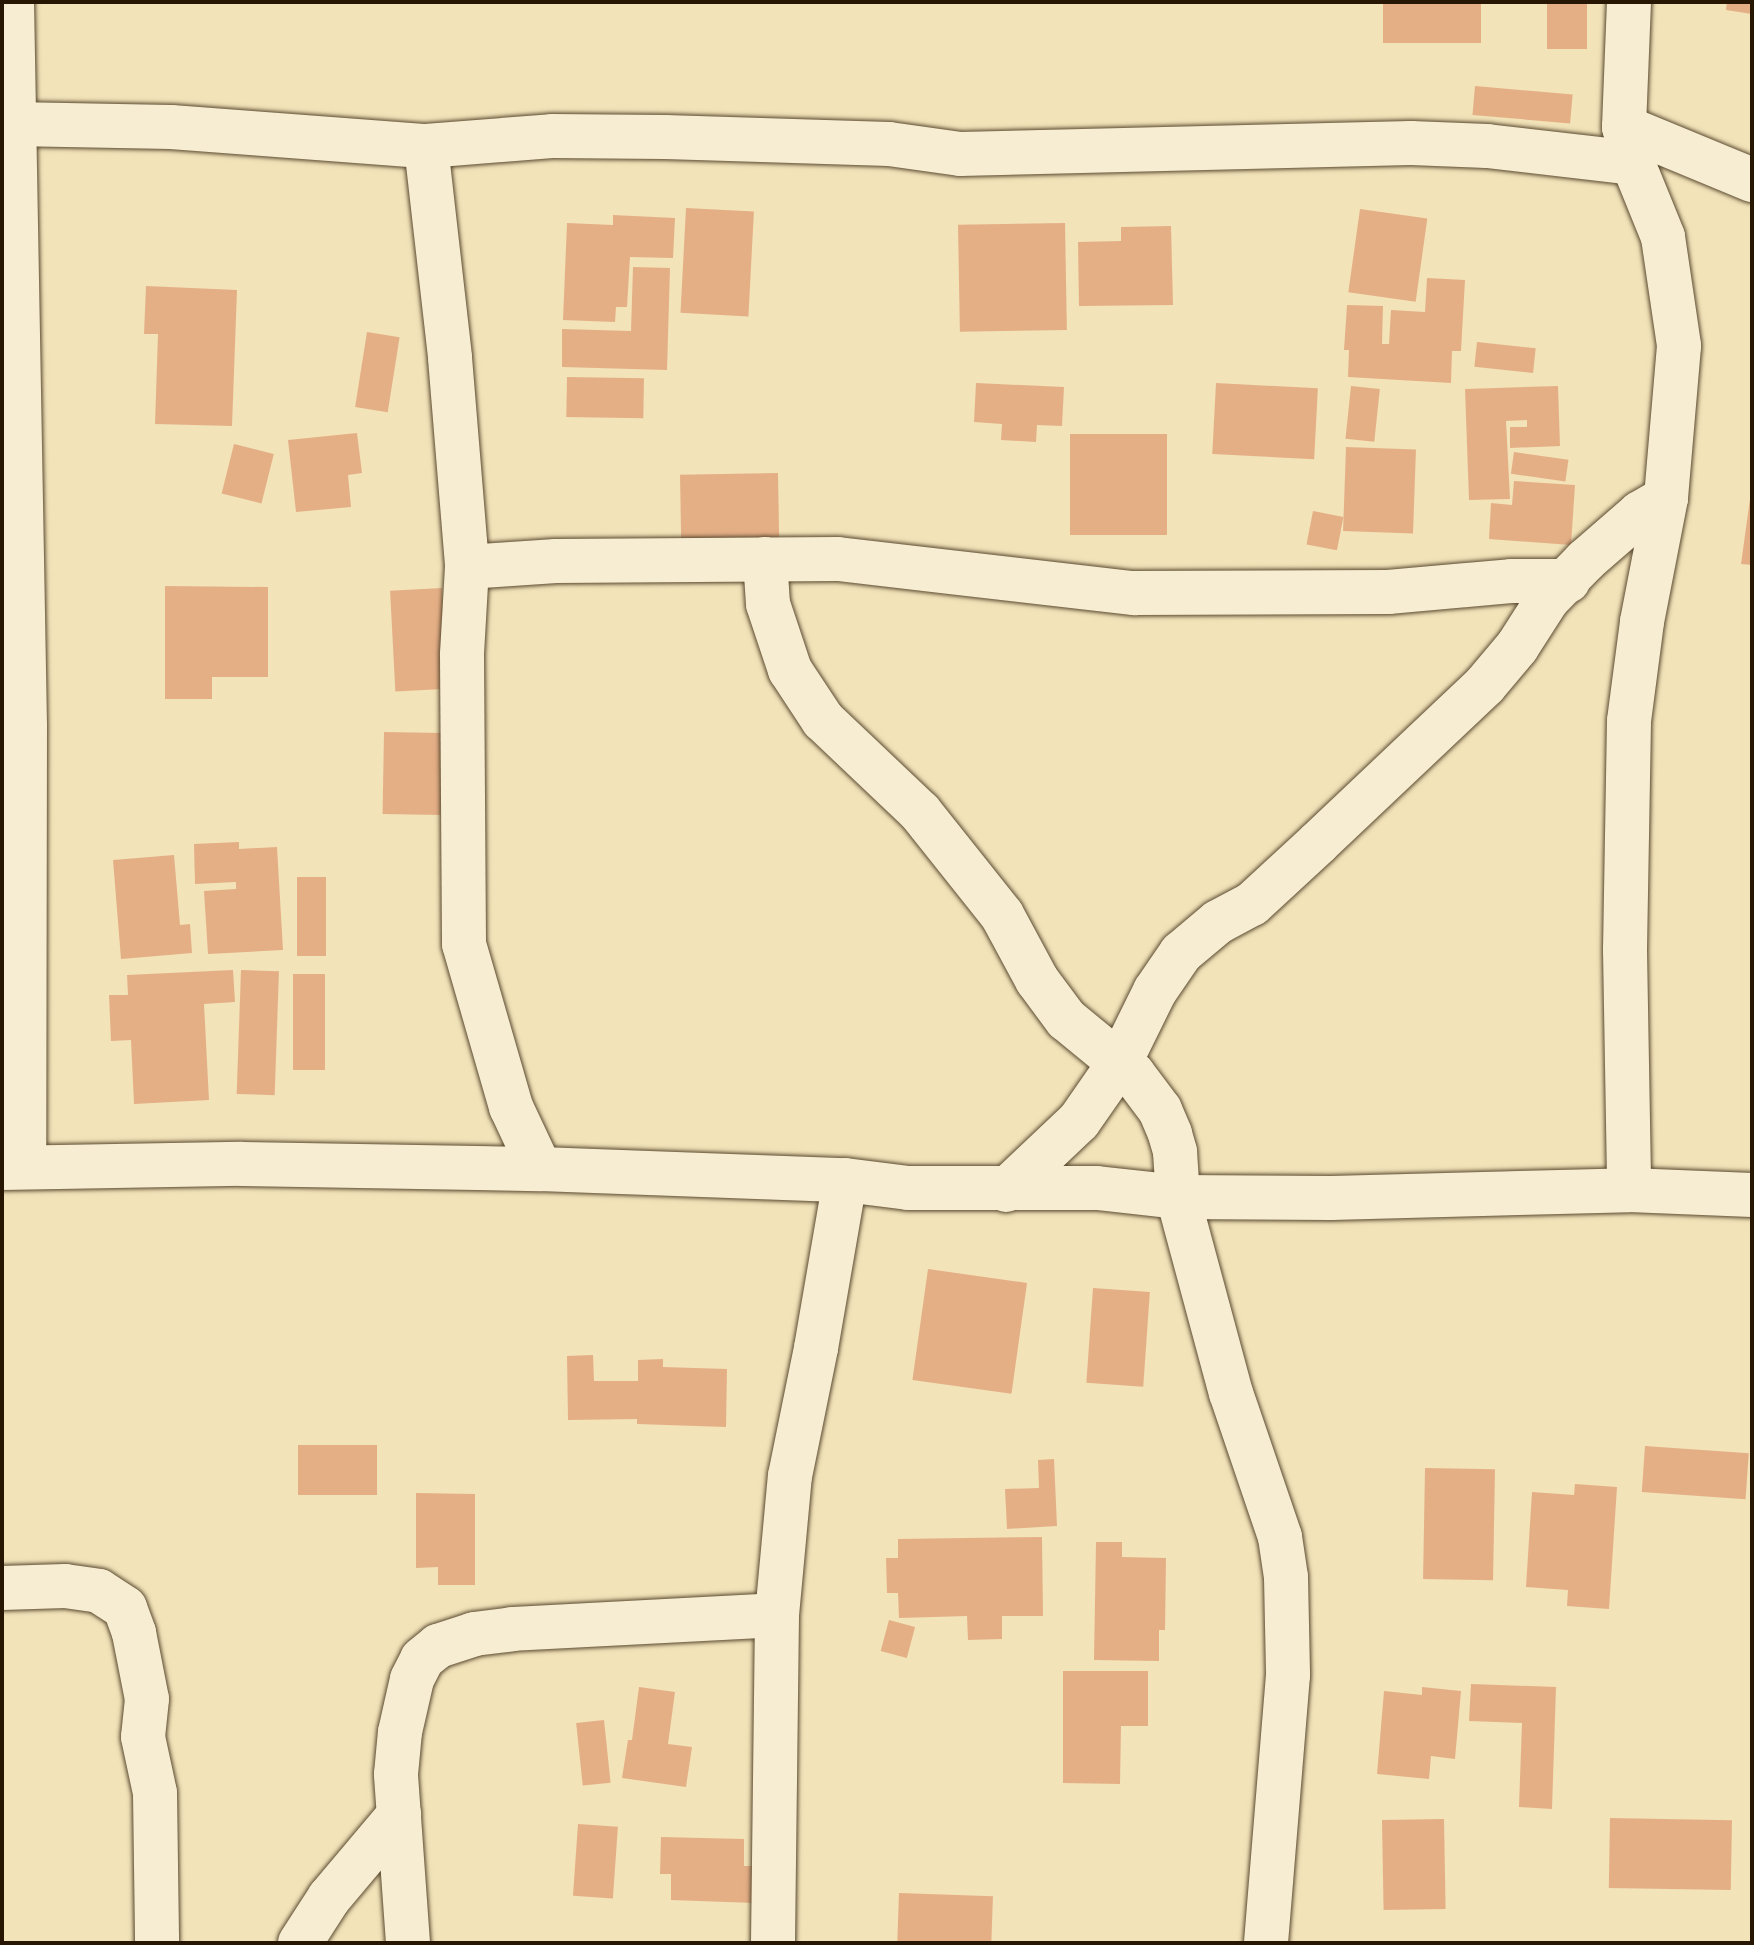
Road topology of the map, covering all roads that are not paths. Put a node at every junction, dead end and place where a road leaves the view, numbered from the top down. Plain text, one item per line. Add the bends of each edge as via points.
1 (12, 2) edge
2 (1629, 2) edge
3 (13, 124) junction
4 (1628, 145) junction
5 (426, 146) junction
6 (1752, 180) edge
7 (1666, 498) junction
8 (765, 559) junction
9 (467, 567) junction
10 (1568, 581) junction
11 (12, 600) edge
12 (1120, 1062) junction
13 (13, 1167) edge
14 (540, 1169) junction
15 (845, 1180) junction
16 (1006, 1190) junction
17 (1629, 1190) junction
18 (1752, 1195) edge
19 (1178, 1197) junction
20 (2, 1588) edge
21 (777, 1615) junction
22 (399, 1815) junction
23 (157, 1943) edge
24 (300, 1943) edge
25 (408, 1943) edge
26 (773, 1943) edge
27 (1266, 1943) edge

1 - 3 street
2 - 4 street
3 - 5 street via 217,130
3 - 11 street
4 - 5 street via 1411,143 960,154 889,144 552,136
4 - 6 street
4 - 7 street via 1663,237 1679,346
5 - 9 street via 454,390
7 - 10 street via 1615,533
7 - 17 street via 1629,721
8 - 9 street
8 - 10 street via 838,559 1134,593 1388,592
8 - 12 street via 768,604 790,670 823,720 920,812 1002,915 1037,980 1066,1019
9 - 14 street via 462,655 464,944 511,1107
10 - 12 street via 1547,600 1485,685 1252,904 1218,922 1181,953 1155,991
11 - 13 street
12 - 16 street via 1079,1121
12 - 19 street via 1160,1110 1175,1152
13 - 14 street
14 - 15 street
15 - 16 street via 908,1188
15 - 21 street via 790,1476
16 - 19 street via 1097,1188
17 - 18 street
17 - 19 street
19 - 27 street via 1231,1393 1280,1537 1286,1577 1288,1675
20 - 23 street via 99,1591 125,1608 147,1699 143,1737 155,1793
21 - 22 street via 512,1629 438,1646 422,1659 412,1679 400,1732
21 - 26 street
22 - 24 street via 329,1898
22 - 25 street

